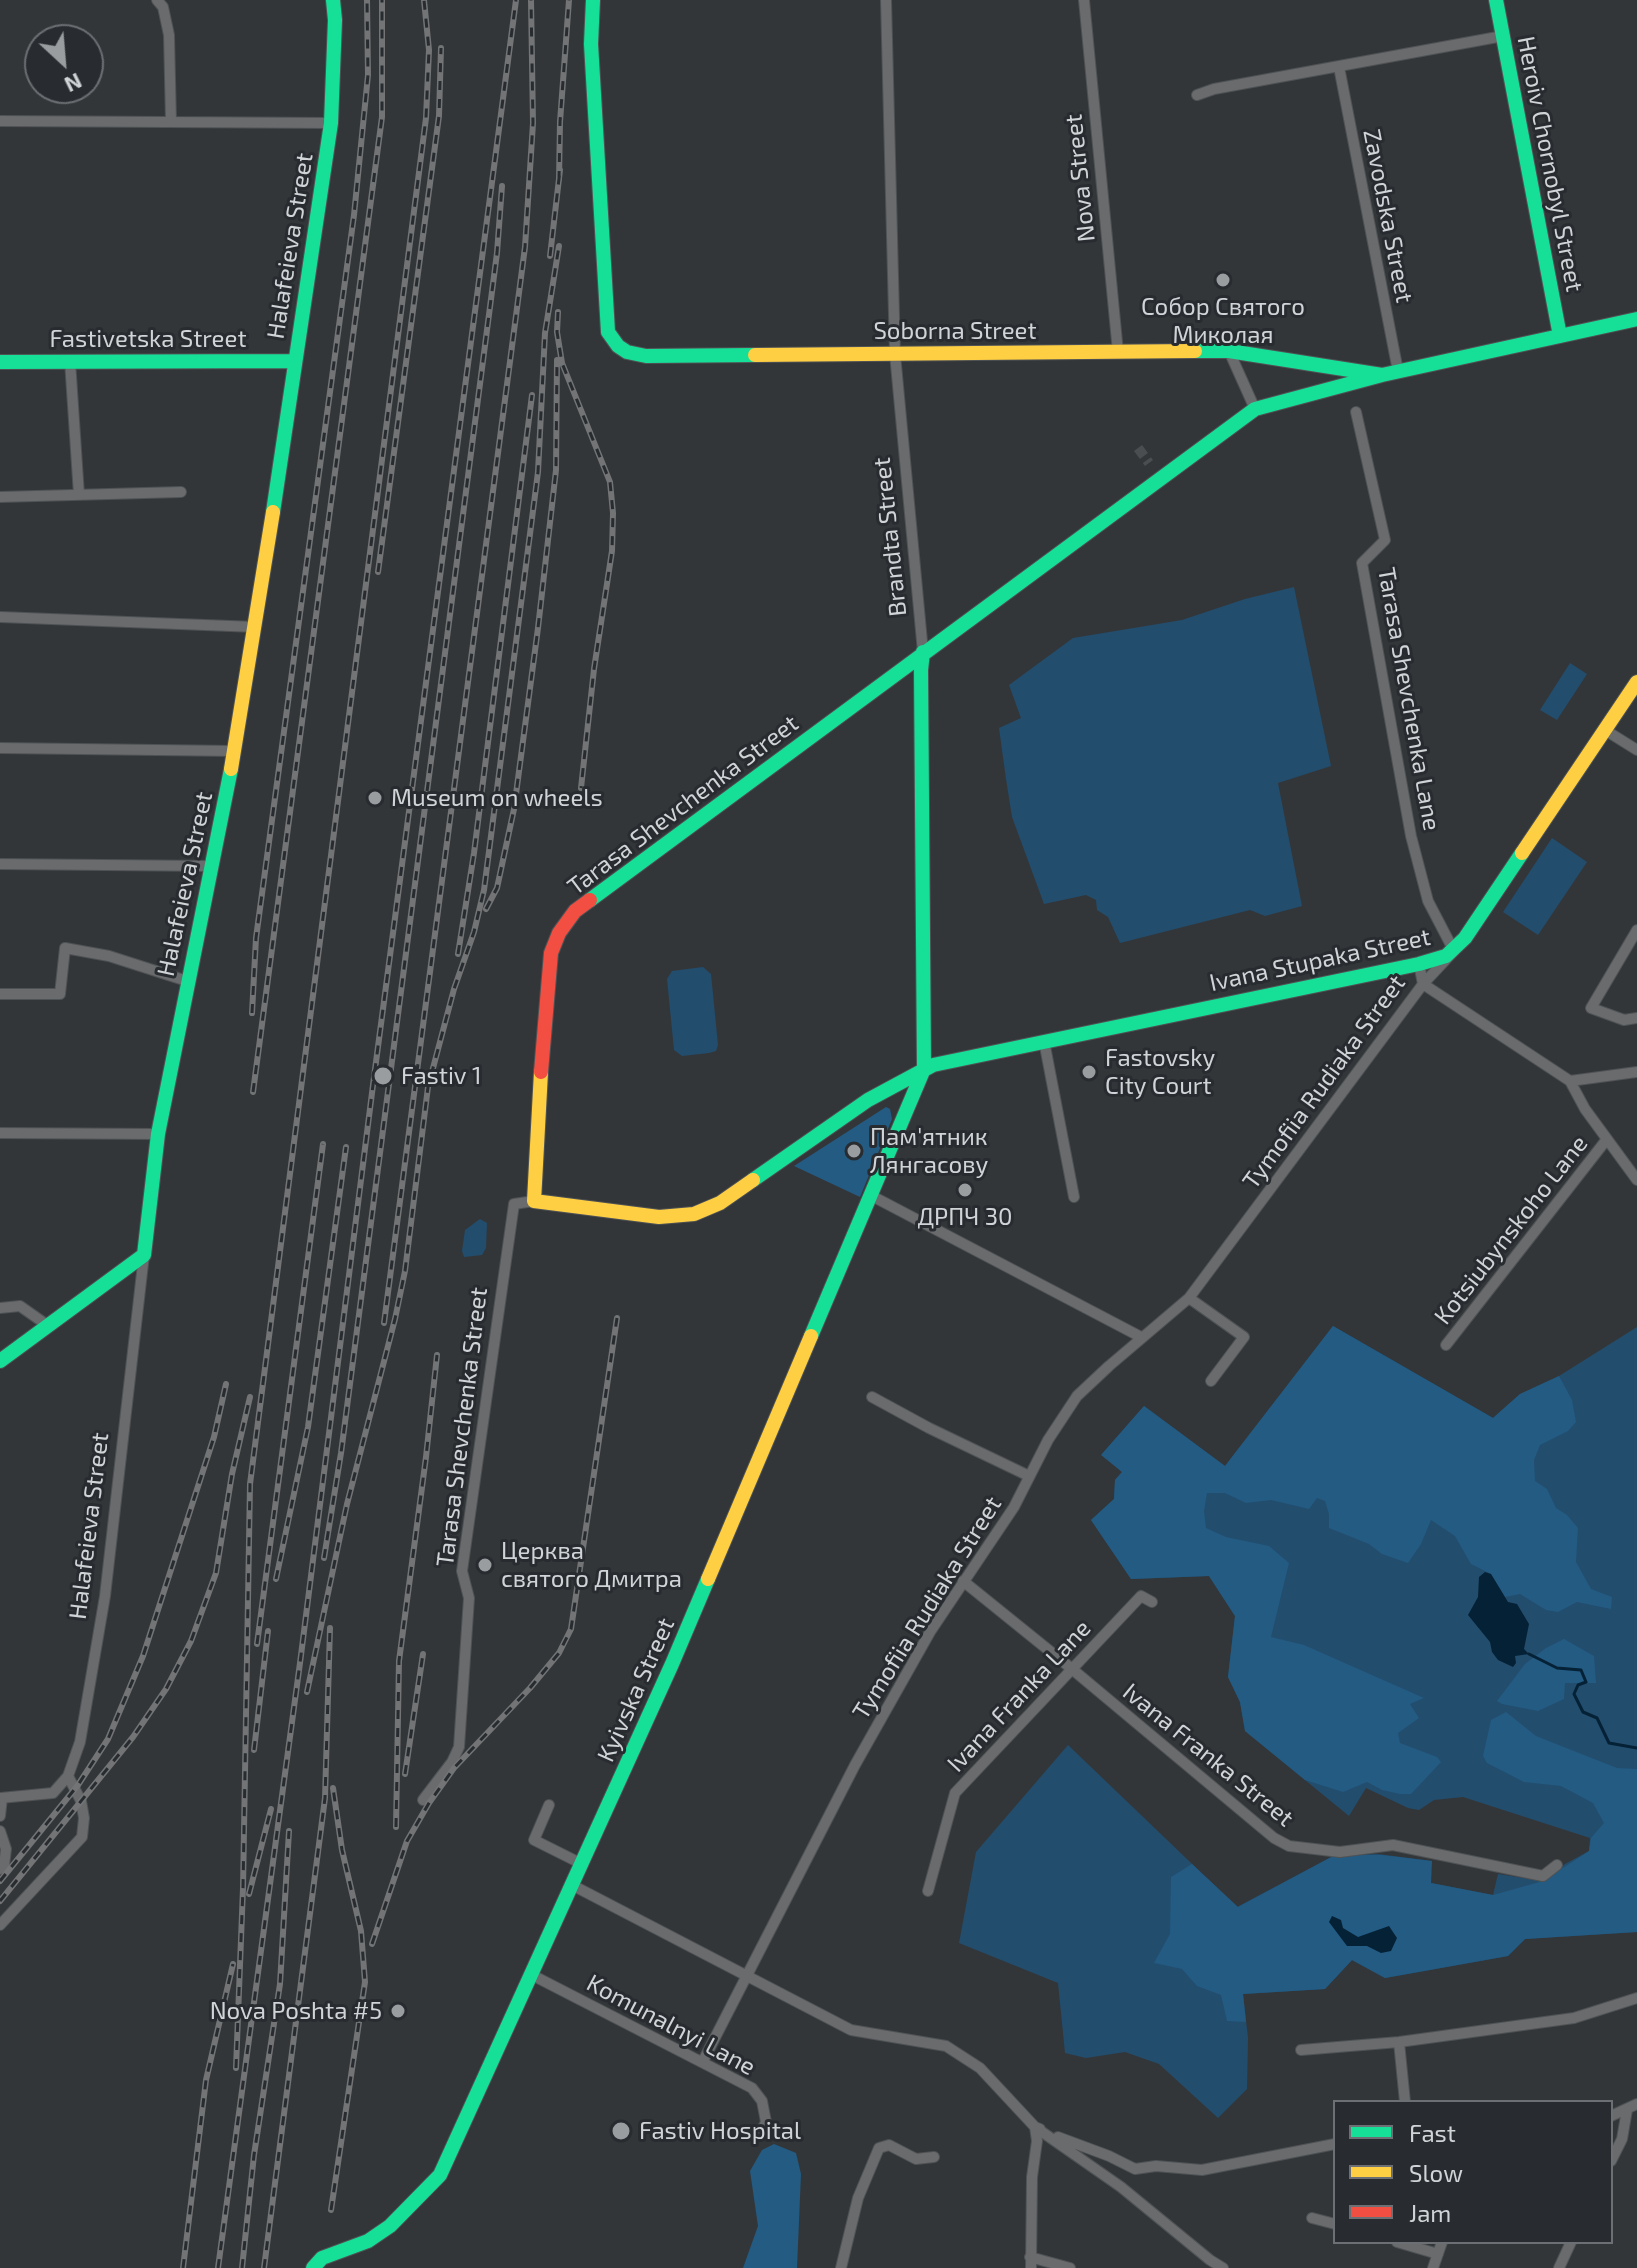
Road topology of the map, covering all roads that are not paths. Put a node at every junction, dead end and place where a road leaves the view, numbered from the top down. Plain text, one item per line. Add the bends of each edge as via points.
1 (157, 0) edge
2 (333, 0) edge
3 (593, 0) edge
4 (886, 0) edge
5 (1084, 0) edge
6 (1496, 0) edge
7 (1503, 36) junction
8 (1339, 67) junction
9 (1197, 95) dead end
10 (0, 121) edge
11 (171, 122) junction
12 (331, 123) junction
13 (1637, 319) edge
14 (1560, 336) junction
15 (1229, 351) junction
16 (1118, 352) junction
17 (895, 354) junction
18 (70, 361) junction
19 (295, 361) junction
20 (0, 362) edge
21 (1398, 371) junction
22 (1382, 375) junction
23 (1255, 409) junction
24 (1356, 412) dead end
25 (181, 492) dead end
26 (79, 495) junction
27 (0, 497) edge
28 (0, 617) edge
29 (256, 627) junction
30 (923, 652) junction
31 (1637, 682) edge
32 (1605, 730) junction
33 (0, 748) edge
34 (1637, 750) edge
35 (235, 751) junction
36 (0, 864) edge
37 (210, 866) junction
38 (1637, 930) edge
39 (1454, 951) junction
40 (1419, 964) junction
41 (187, 981) junction
42 (1423, 984) junction
43 (0, 994) edge
44 (1637, 1018) edge
45 (1044, 1041) junction
46 (924, 1069) junction
47 (1637, 1072) edge
48 (1570, 1081) junction
49 (0, 1133) edge
50 (158, 1134) junction
51 (1607, 1139) junction
52 (1637, 1180) edge
53 (872, 1196) junction
54 (1074, 1197) dead end
55 (534, 1201) junction
56 (144, 1255) junction
57 (1189, 1298) junction
58 (0, 1308) edge
59 (47, 1325) junction
60 (1141, 1337) junction
61 (1446, 1345) dead end
62 (0, 1361) edge
63 (1211, 1381) dead end
64 (872, 1397) dead end
65 (1029, 1476) junction
66 (963, 1581) junction
67 (1152, 1602) dead end
68 (1072, 1669) junction
69 (68, 1776) junction
70 (1, 1798) edge
71 (423, 1800) dead end
72 (549, 1805) dead end
73 (0, 1816) edge
74 (0, 1831) edge
75 (582, 1864) junction
76 (1557, 1865) dead end
77 (0, 1869) edge
78 (572, 1885) junction
79 (928, 1891) dead end
80 (0, 1925) edge
81 (532, 1975) junction
82 (748, 1976) junction
83 (1637, 1998) edge
84 (1399, 2042) junction
85 (1301, 2050) dead end
86 (703, 2061) junction
87 (1405, 2100) edge
88 (1632, 2107) edge
89 (1613, 2115) edge
90 (1035, 2127) junction
91 (762, 2130) dead end
92 (1333, 2144) edge
93 (934, 2157) dead end
94 (1613, 2157) edge
95 (1135, 2169) junction
96 (1121, 2187) junction
97 (1312, 2218) dead end
98 (1333, 2223) edge
99 (1404, 2244) edge
100 (1441, 2244) edge
101 (1570, 2244) edge
102 (1438, 2254) junction
103 (1031, 2262) edge
104 (313, 2268) edge
105 (841, 2268) edge
106 (1070, 2268) edge
107 (1223, 2268) edge
108 (1433, 2268) edge
109 (1559, 2268) edge

1 - 11 street via 169,35
2 - 12 main road, Halafeieva Street
3 - 17 main road, Soborna Street via 606,317 618,346 646,356
4 - 17 street, Brandta Street
5 - 16 street, Nova Street
6 - 7 main road, Heroiv Chornobyl Street
7 - 8 street
7 - 14 main road, Heroiv Chornobyl Street
8 - 9 street
8 - 21 street, Zavodska Street
10 - 11 street
11 - 12 street
12 - 19 main road, Halafeieva Street
13 - 14 main road, Soborna Street
14 - 21 main road, Soborna Street
15 - 16 main road, Soborna Street
15 - 22 main road, Soborna Street
15 - 23 street
16 - 17 main road, Soborna Street
17 - 30 street, Brandta Street
18 - 19 main road, Fastivetska Street
18 - 20 main road, Fastivetska Street
18 - 26 street
19 - 29 main road, Halafeieva Street
21 - 22 main road, Soborna Street
22 - 23 main road
23 - 30 main road, Tarasa Shevchenka Street
24 - 39 street, Tarasa Shevchenka Lane via 1385,540 1362,563 1411,836 1428,901
25 - 26 street
26 - 27 street
28 - 29 street
29 - 35 main road, Halafeieva Street
30 - 46 main road, Brandta Street
30 - 55 main road, Tarasa Shevchenka Street via 575,911 559,933 551,953
31 - 32 main road, Ivana Stupaka Street
32 - 34 street
32 - 39 main road, Ivana Stupaka Street
33 - 35 street
35 - 37 main road, Halafeieva Street
36 - 37 street
37 - 41 main road, Halafeieva Street
38 - 44 street via 1591,1008 1624,1020
39 - 40 main road, Ivana Stupaka Street
39 - 42 street
40 - 42 street, Tymofiia Rudiaka Street
40 - 45 main road, Ivana Stupaka Street
41 - 43 street via 65,948 60,994
41 - 50 main road, Halafeieva Street
42 - 48 street
42 - 57 street, Tymofiia Rudiaka Street
45 - 46 main road, Ivana Stupaka Street
45 - 54 street
46 - 53 main road, Kyivska Street
46 - 55 main road, Ivana Stupaka Street via 868,1100 720,1203 694,1214 659,1217
47 - 48 street
48 - 51 street
49 - 50 street
50 - 56 main road, Halafeieva Street
51 - 52 street
51 - 61 street, Kotsiubynskoho Lane
53 - 60 street
53 - 75 main road, Kyivska Street
55 - 71 street, Tarasa Shevchenka Street via 514,1204 462,1571 469,1598 459,1747
56 - 59 main road
56 - 69 street, Halafeieva Street via 105,1596 80,1742
57 - 60 street, Tymofiia Rudiaka Street
57 - 63 street via 1244,1337
58 - 59 street via 20,1306
59 - 62 main road
60 - 65 street, Tymofiia Rudiaka Street via 1077,1396
64 - 65 street
65 - 66 street, Tymofiia Rudiaka Street
66 - 68 street, Ivana Franka Street
66 - 82 street, Tymofiia Rudiaka Street via 855,1765
67 - 68 street, Ivana Franka Lane via 1141,1596
68 - 76 street, Ivana Franka Street via 1289,1846 1340,1852 1393,1845 1543,1876
68 - 79 street, Ivana Franka Lane via 955,1793
69 - 70 street via 53,1793
69 - 80 street via 81,1801 82,1837
70 - 73 street
72 - 75 street via 534,1840
74 - 77 street via 6,1849
75 - 78 main road, Kyivska Street
78 - 81 main road, Kyivska Street
78 - 82 street
81 - 86 street, Komunalnyi Lane
81 - 104 main road, Kyivska Street via 440,2175 390,2226 368,2241 322,2258
82 - 86 street, Tymofiia Rudiaka Street
82 - 90 street via 851,2030 946,2046 980,2068
83 - 84 street via 1574,2018
84 - 85 street
84 - 87 street
86 - 91 street, Komunalnyi Lane via 752,2088 762,2101
88 - 89 street
88 - 94 street
90 - 95 street
90 - 96 street
90 - 103 street
92 - 95 street via 1202,2170
93 - 105 street via 916,2159 889,2145 879,2148 858,2198
95 - 96 street
96 - 107 street
97 - 98 street
99 - 102 street
100 - 102 street
101 - 109 street
102 - 108 street
103 - 106 street

